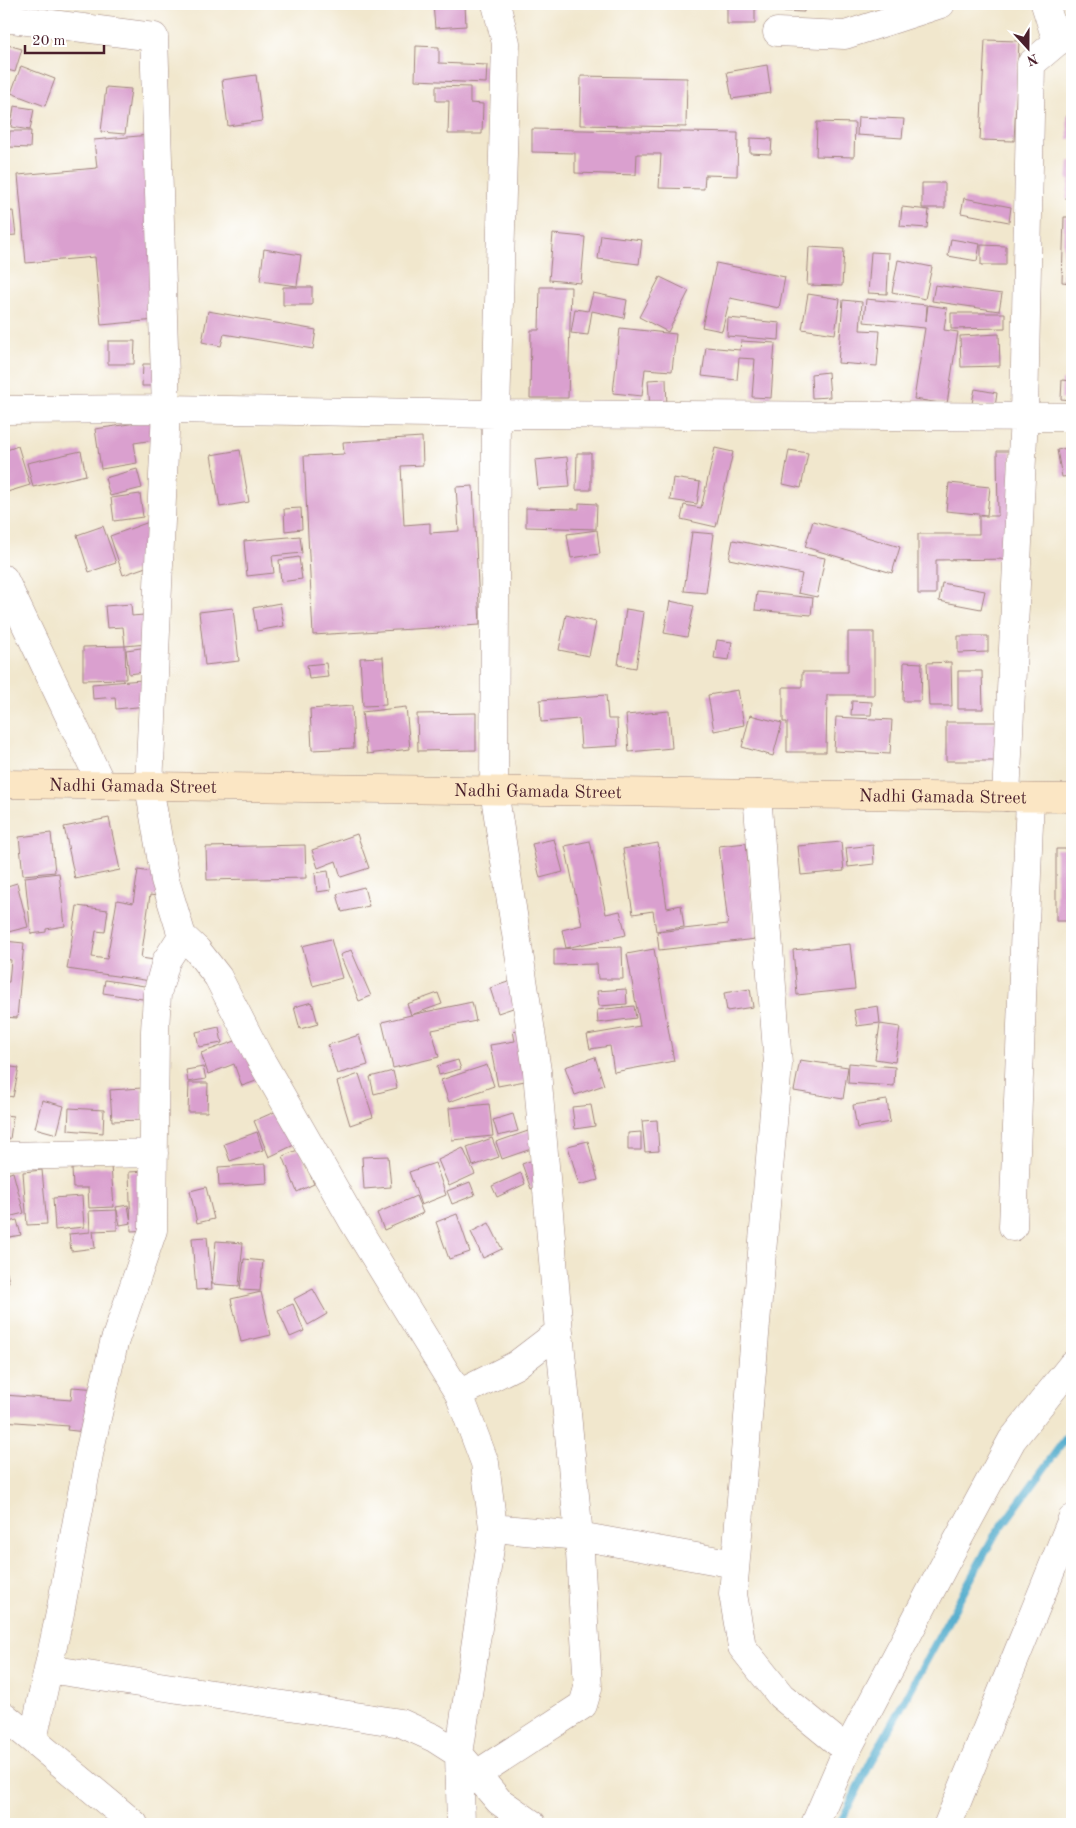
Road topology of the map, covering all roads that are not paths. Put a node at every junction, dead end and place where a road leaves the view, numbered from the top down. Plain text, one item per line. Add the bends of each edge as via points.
1 (496, 4) edge
2 (941, 4) edge
3 (1045, 4) edge
4 (4, 18) edge
5 (777, 32) dead end
6 (1065, 38) edge
7 (166, 408) junction
8 (4, 410) edge
9 (496, 414) junction
10 (1024, 415) junction
11 (1072, 417) edge
12 (4, 579) edge
13 (4, 784) edge
14 (102, 785) junction
15 (149, 786) junction
16 (494, 790) junction
17 (757, 794) junction
18 (1018, 797) junction
19 (1072, 798) edge
20 (182, 936) junction
21 (154, 1153) junction
22 (4, 1156) edge
23 (1013, 1227) dead end
24 (559, 1332) junction
25 (1072, 1365) edge
26 (459, 1394) junction
27 (1072, 1519) edge
28 (493, 1528) junction
29 (579, 1536) junction
30 (735, 1564) junction
31 (48, 1669) junction
32 (4, 1716) edge
33 (33, 1740) junction
34 (847, 1750) junction
35 (459, 1754) junction
36 (477, 1774) junction
37 (134, 1824) edge
38 (461, 1824) edge
39 (532, 1824) edge
40 (816, 1824) edge
41 (948, 1824) edge

1 - 9 street via 506,43
2 - 5 street via 845,35
3 - 6 street
4 - 7 street via 154,37
6 - 10 street via 1031,64
7 - 8 street
7 - 9 street
7 - 15 street
9 - 10 street
9 - 16 street
10 - 11 street
10 - 18 street
12 - 14 street
13 - 14 street, Nadhi Gamada Street
14 - 15 street, Nadhi Gamada Street
15 - 16 street, Nadhi Gamada Street
15 - 20 street via 165,880
16 - 17 street, Nadhi Gamada Street
16 - 24 street via 538,1070
17 - 18 street, Nadhi Gamada Street
17 - 30 street via 778,1064
18 - 19 street, Nadhi Gamada Street
18 - 23 street
20 - 21 street via 166,961 157,994
20 - 26 street via 218,977 258,1055 349,1214
21 - 22 street
21 - 31 street via 153,1230 114,1343 90,1448
24 - 26 street via 516,1366
24 - 29 street
25 - 34 street via 1012,1440
26 - 28 street via 486,1462
27 - 41 street
28 - 29 street
28 - 35 street
29 - 30 street
29 - 36 street via 588,1688 583,1705
30 - 34 street via 732,1594 742,1647 781,1696
31 - 33 street
31 - 35 street via 401,1723
32 - 33 street
33 - 37 street
34 - 40 street
35 - 36 street
35 - 38 street
36 - 39 street via 499,1801

